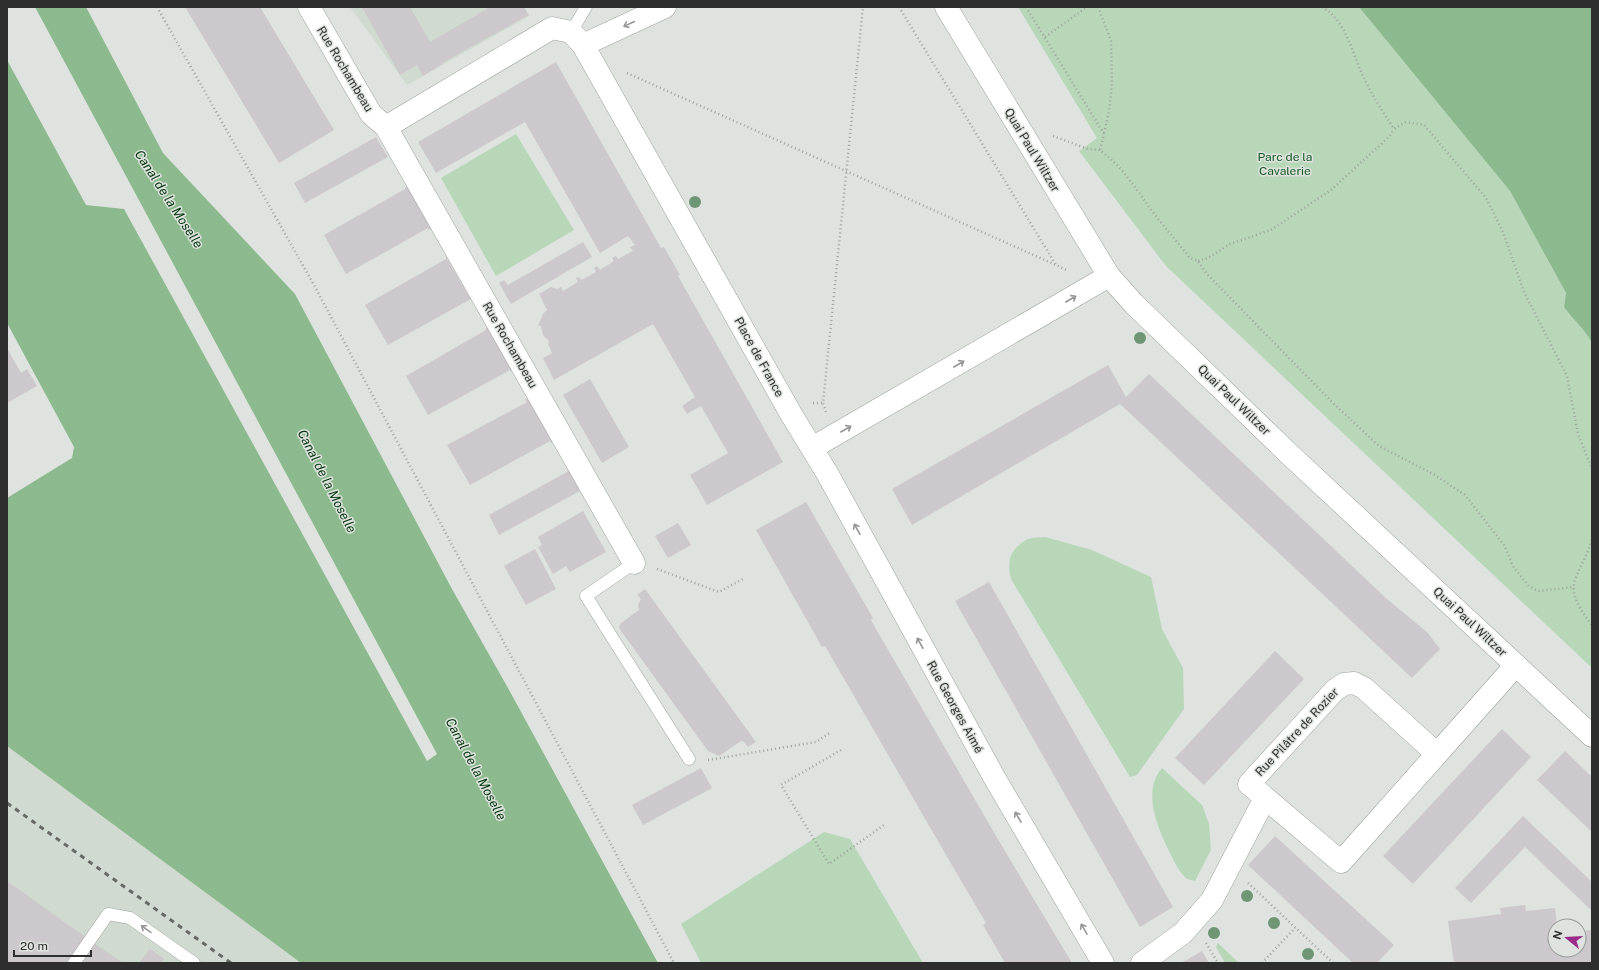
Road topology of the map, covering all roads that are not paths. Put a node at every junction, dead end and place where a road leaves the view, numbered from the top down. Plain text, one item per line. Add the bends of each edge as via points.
1 (309, 7) edge
2 (586, 7) edge
3 (664, 7) edge
4 (950, 14) edge
5 (577, 39) junction
6 (386, 126) junction
7 (1109, 276) junction
8 (812, 448) junction
9 (634, 563) joint
10 (1516, 665) junction
11 (1592, 736) edge
12 (1437, 754) junction
13 (689, 759) road end
14 (1265, 798) junction
15 (74, 963) edge
16 (194, 963) edge
17 (1103, 963) edge
18 (1142, 963) edge

1 - 6 street, Rue Rochambeau via 371,114
2 - 5 lane
3 -> 5 street
4 - 7 street, Quai Paul Wiltzer
5 - 6 street via 552,28
5 - 8 street, Place de France
6 - 9 street, Rue Rochambeau
8 -> 7 street
7 - 10 street, Quai Paul Wiltzer via 1134,304 1288,453
17 -> 8 street, Rue Georges Aimé via 994,776
9 - 13 lane via 586,596
10 - 11 street, Quai Paul Wiltzer
10 - 12 street, Rue Pilâtre de Rozier
12 - 14 street, Rue Pilâtre de Rozier via 1341,862
12 - 14 street, Rue Pilâtre de Rozier via 1364,688 1354,682 1344,684 1335,690 1249,784
14 - 18 street via 1212,900 1183,933
16 -> 15 lane via 130,918 108,914

